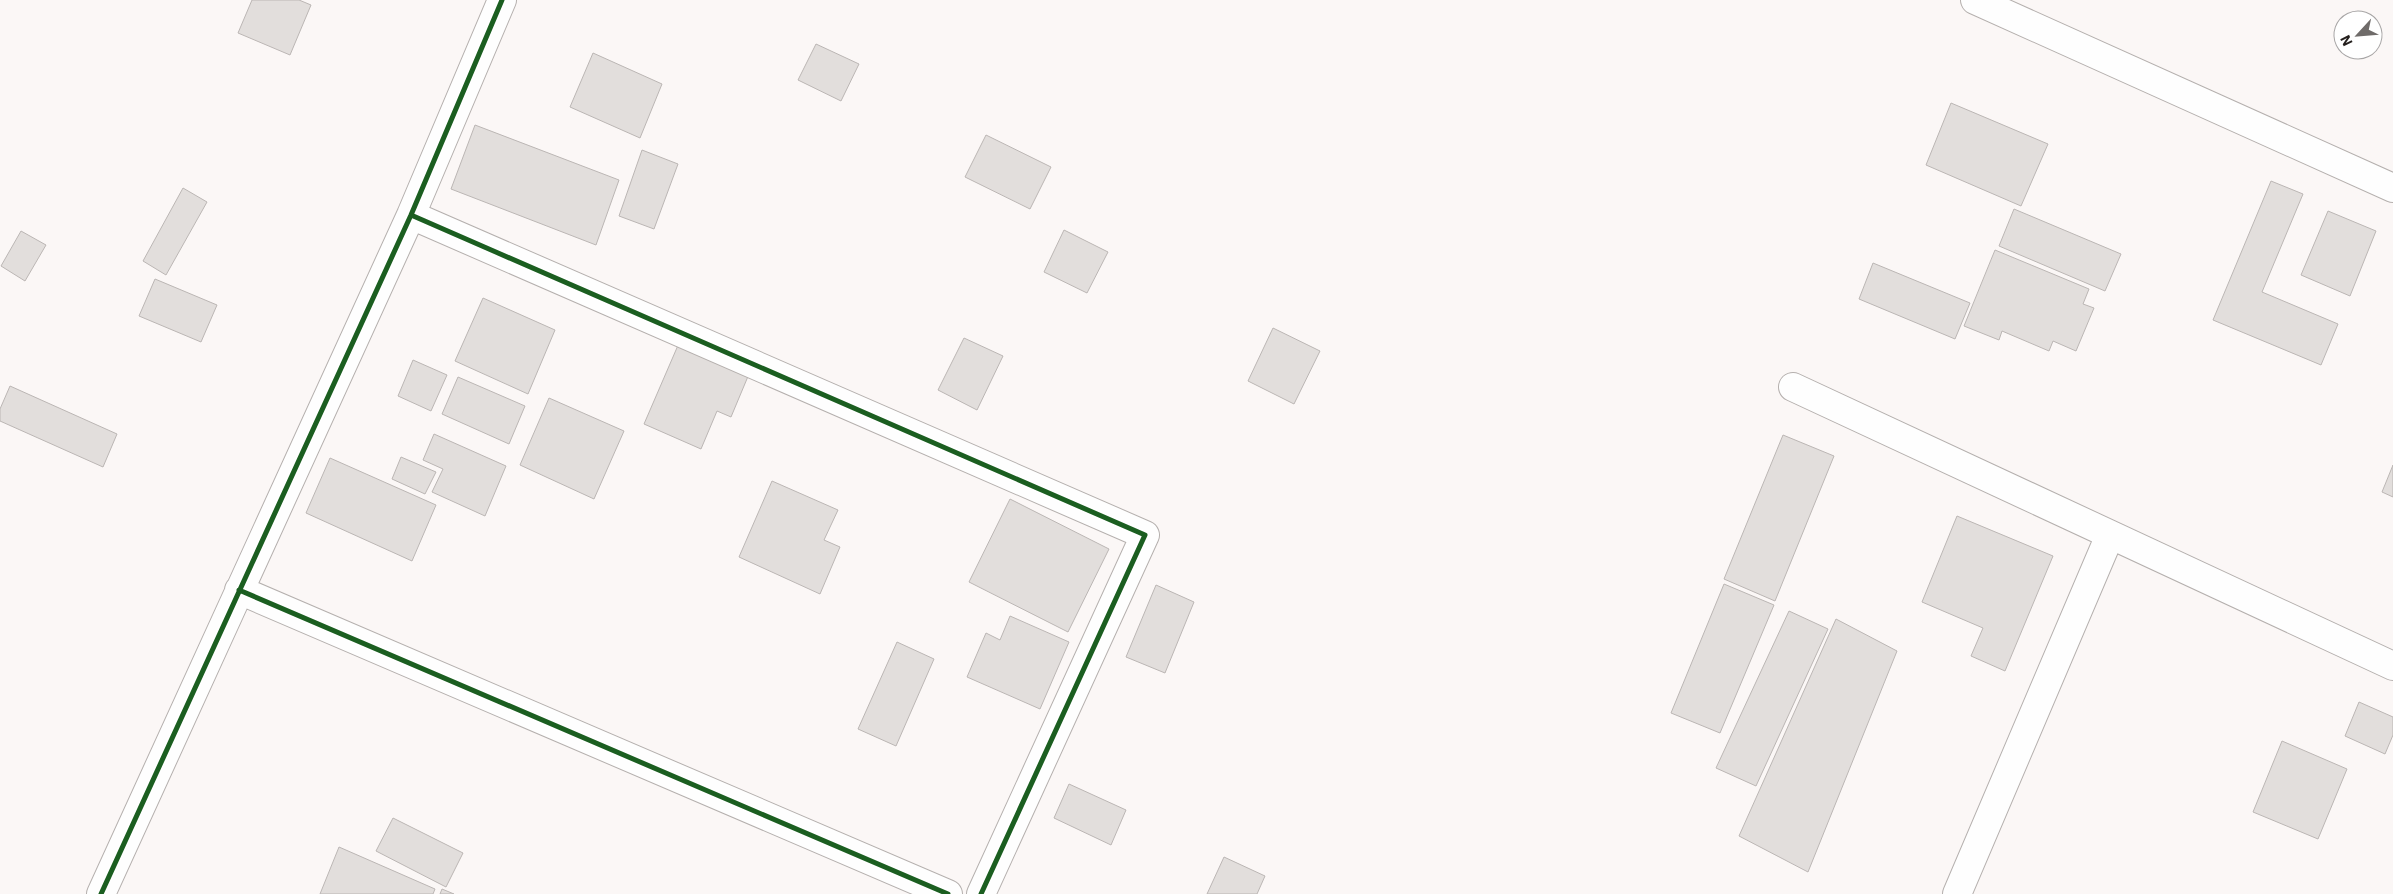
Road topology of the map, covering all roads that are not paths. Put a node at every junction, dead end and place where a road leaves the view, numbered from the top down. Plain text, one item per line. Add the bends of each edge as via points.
1 (502, 0) edge
2 (1975, 0) edge
3 (2393, 188) edge
4 (411, 215) junction
5 (1793, 387) dead end
6 (2110, 535) junction
7 (239, 590) junction
8 (2393, 666) edge
9 (101, 894) edge
10 (948, 894) edge
11 (981, 894) edge
12 (1957, 894) edge

1 - 4 street
2 - 3 street
4 - 7 street
4 - 11 street via 1145,535
5 - 6 street
6 - 8 street
6 - 12 street
7 - 9 street
7 - 10 street

